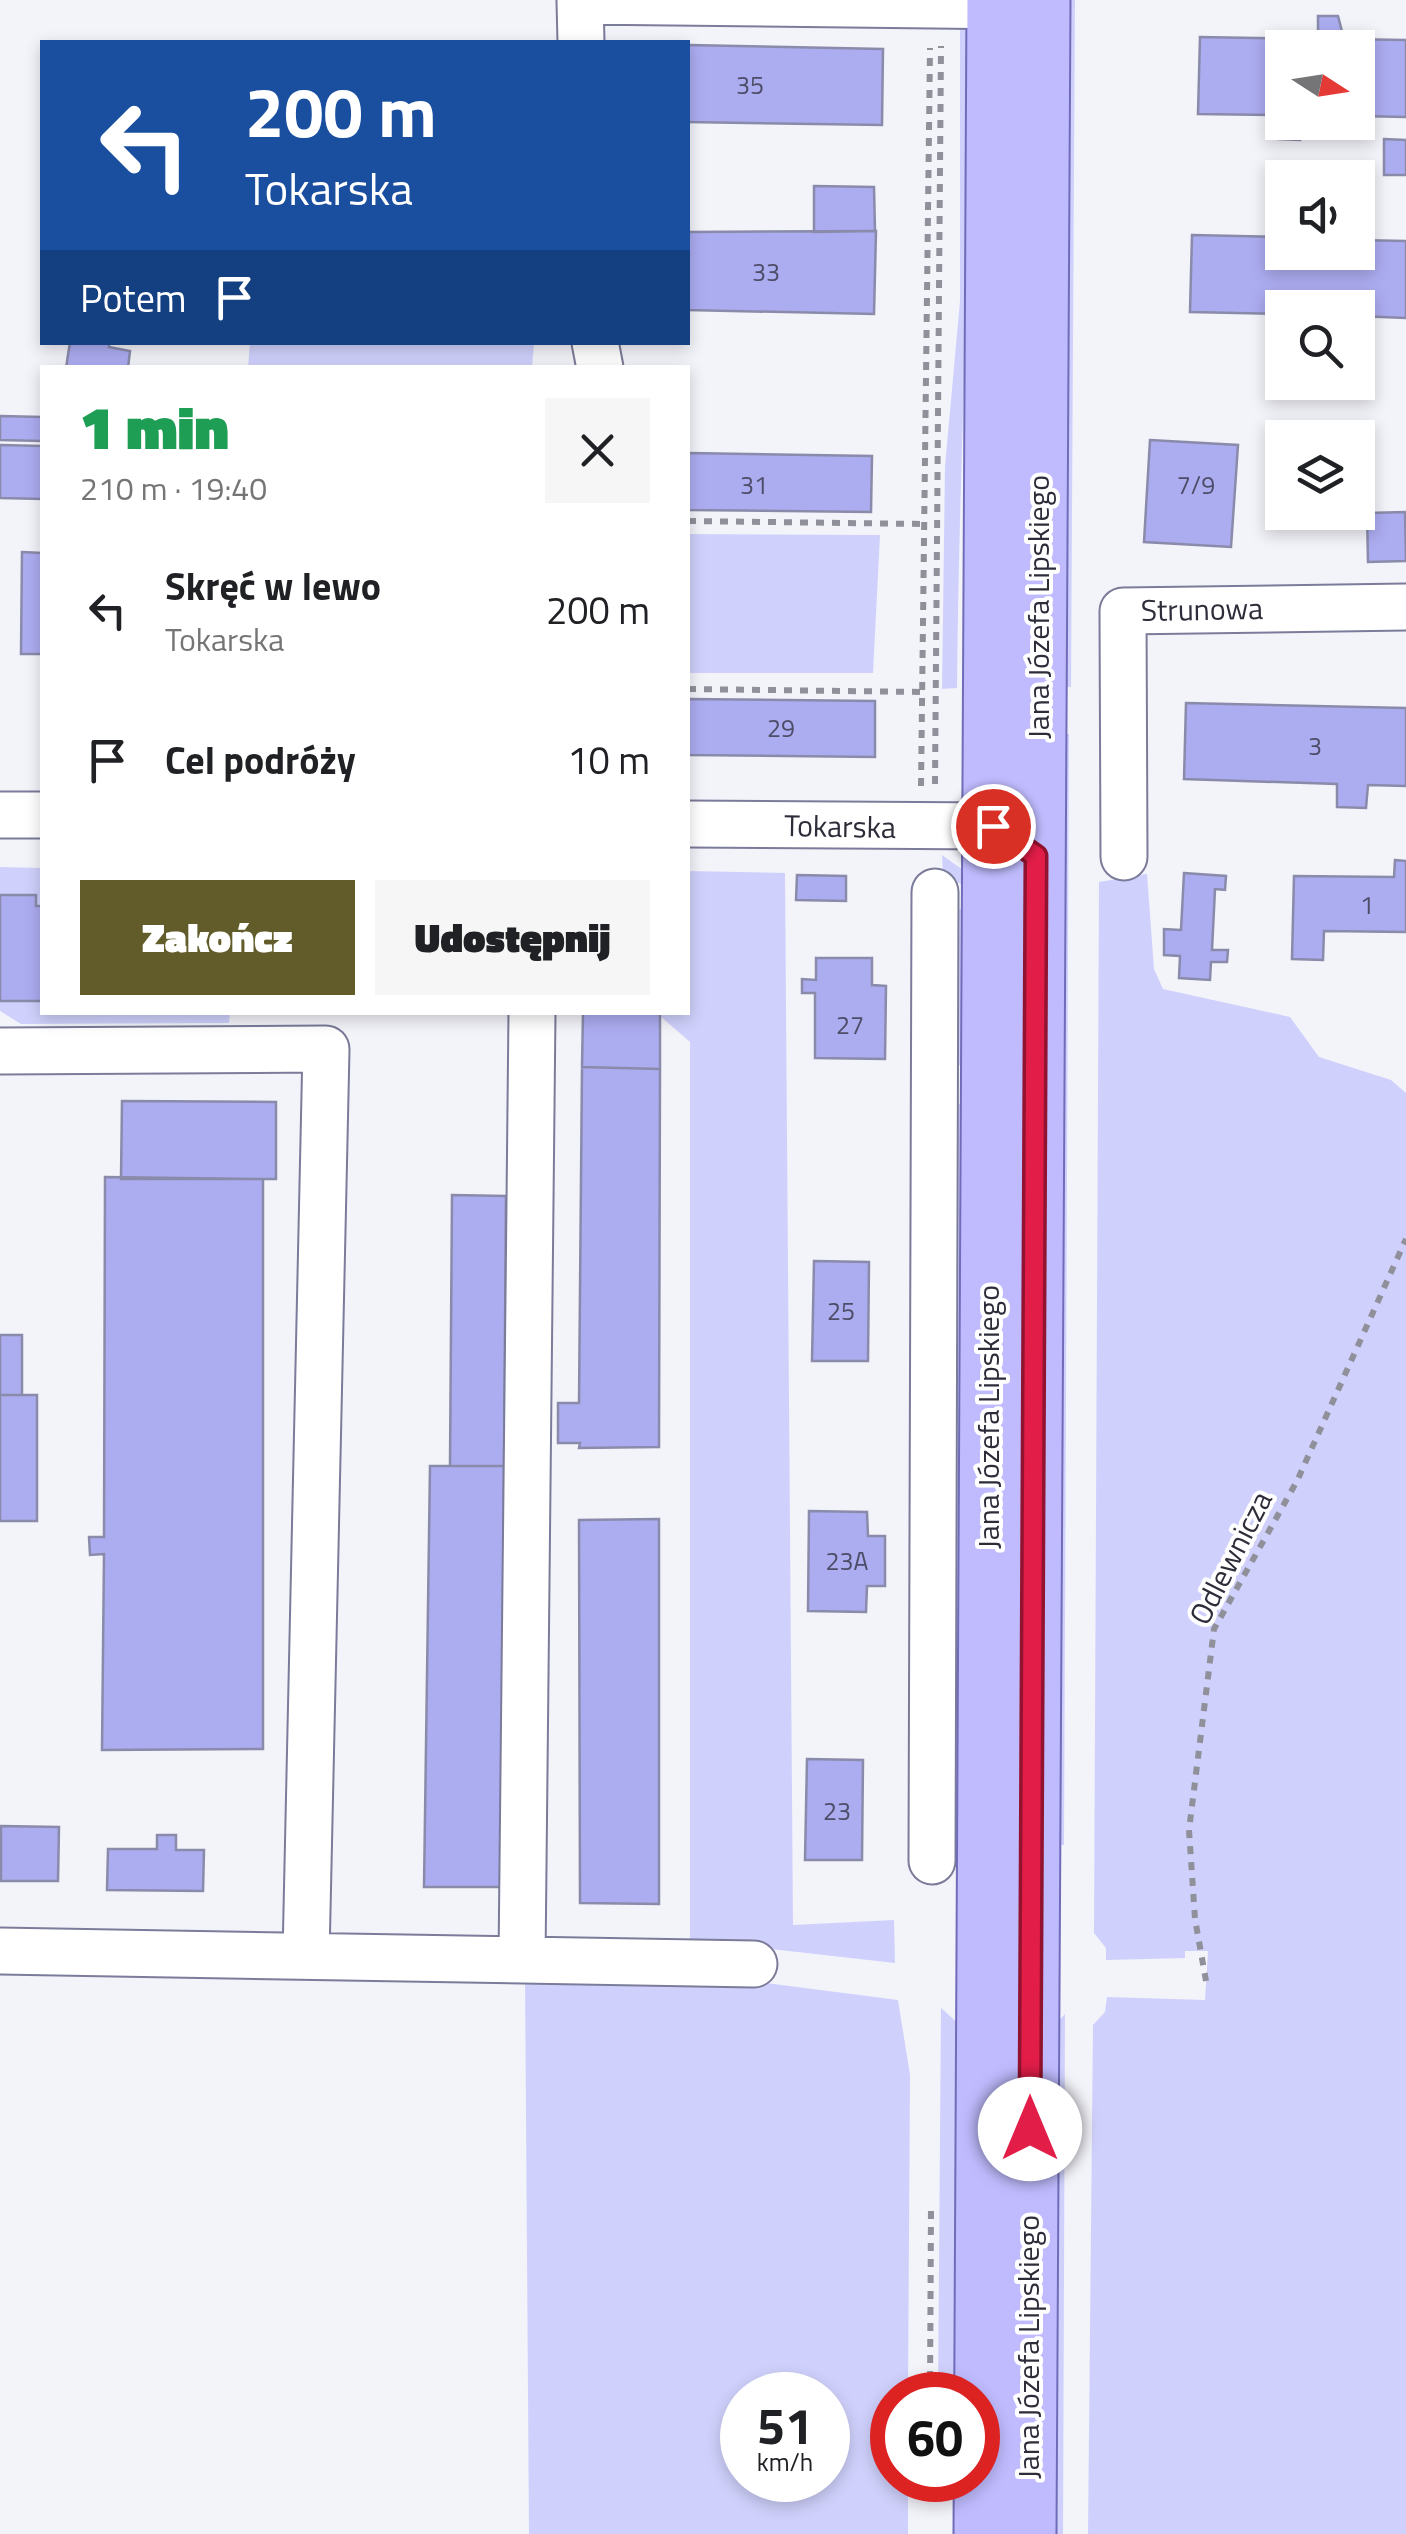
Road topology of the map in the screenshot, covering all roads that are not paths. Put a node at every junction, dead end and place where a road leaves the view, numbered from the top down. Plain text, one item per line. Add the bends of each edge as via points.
1 (580, 0) edge
2 (991, 5) edge
3 (581, 40) edge
4 (1406, 607) edge
5 (0, 815) edge
6 (40, 816) edge
7 (690, 824) edge
8 (1014, 841) junction
9 (1124, 857) dead end
10 (934, 892) dead end
11 (532, 1015) edge
12 (0, 1051) edge
13 (936, 1084) junction
14 (990, 1085) junction
15 (932, 1860) dead end
16 (0, 1951) edge
17 (306, 1956) junction
18 (522, 1960) junction
19 (754, 1964) dead end
20 (982, 2534) edge
21 (1028, 2534) edge

1 - 2 street
1 - 3 street
2 - 8 main road, Jana Józefa Lipskiego
2 - 8 main road, Jana Józefa Lipskiego via 1037,786
4 - 9 street, Strunowa via 1123,611
5 - 6 street
7 - 8 street, Tokarska via 924,814
8 - 14 main road, Jana Józefa Lipskiego
8 - 21 main road, Jana Józefa Lipskiego
10 - 13 street
11 - 18 street
12 - 17 street via 326,1049
13 - 14 street
13 - 15 street
14 - 20 main road, Jana Józefa Lipskiego
16 - 17 street
17 - 18 street
18 - 19 street

